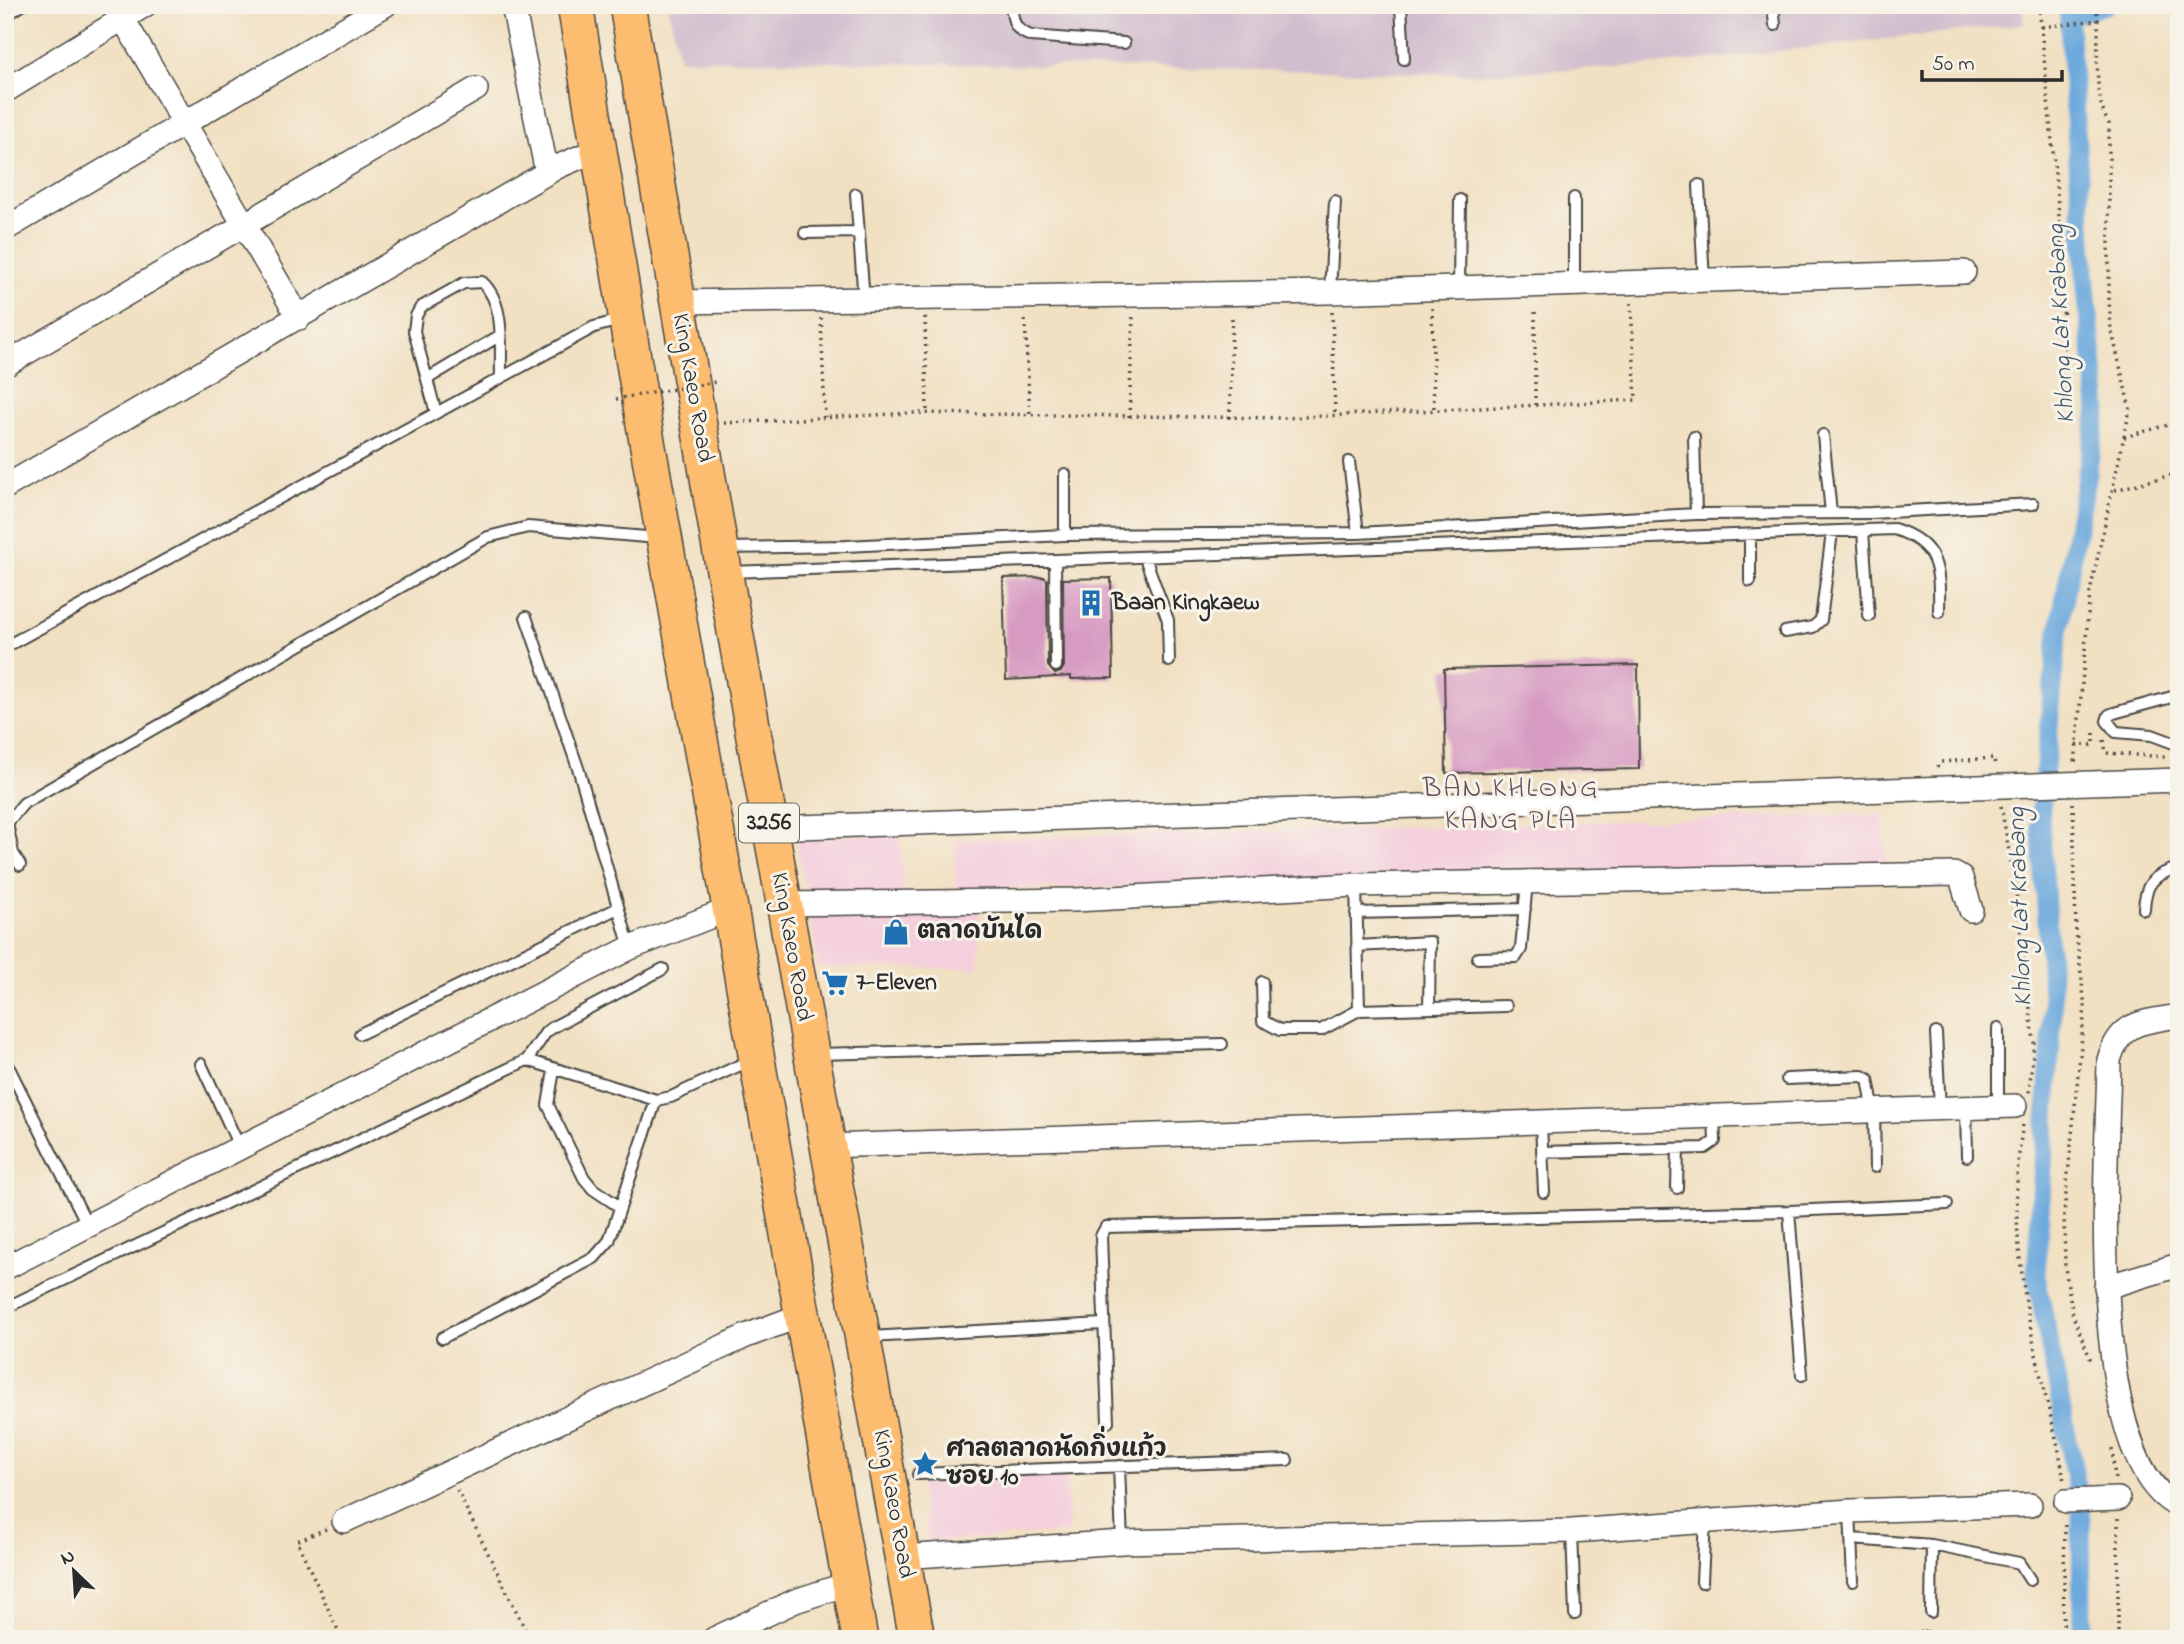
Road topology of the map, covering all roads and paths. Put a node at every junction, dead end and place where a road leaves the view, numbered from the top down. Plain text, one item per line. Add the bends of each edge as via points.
1 (22, 5) edge
2 (145, 5) edge
3 (385, 5) edge
4 (513, 5) edge
5 (575, 5) edge
6 (627, 5) edge
7 (1011, 5) edge
8 (1401, 5) edge
9 (1773, 5) edge
10 (2039, 5) edge
11 (2096, 5) edge
12 (5, 16) edge
13 (123, 19) junction
14 (2098, 20) junction
15 (1775, 25) dead end
16 (2042, 27) junction
17 (1124, 43) dead end
18 (1404, 59) dead end
19 (476, 89) dead end
20 (5, 91) edge
21 (185, 125) junction
22 (598, 149) junction
23 (547, 173) junction
24 (1699, 185) dead end
25 (856, 194) dead end
26 (1574, 198) dead end
27 (1460, 200) dead end
28 (1335, 201) dead end
29 (243, 226) junction
30 (5, 229) edge
31 (859, 232) junction
32 (805, 233) dead end
33 (1964, 272) dead end
34 (1704, 282) junction
35 (1574, 285) junction
36 (1459, 288) junction
37 (863, 301) junction
38 (677, 302) junction
39 (1331, 302) junction
40 (1631, 302) dead end
41 (1432, 308) dead end
42 (1133, 312) dead end
43 (1535, 312) dead end
44 (1232, 314) dead end
45 (925, 316) dead end
46 (299, 318) junction
47 (626, 318) junction
48 (821, 318) dead end
49 (1025, 320) dead end
50 (499, 336) junction
51 (5, 365) edge
52 (501, 377) junction
53 (427, 379) junction
54 (716, 382) dead end
55 (2066, 393) dead end
56 (616, 399) dead end
57 (1535, 405) junction
58 (1433, 411) junction
59 (436, 412) junction
60 (927, 413) junction
61 (1335, 415) junction
62 (1030, 416) junction
63 (825, 417) junction
64 (1129, 417) junction
65 (1230, 418) junction
66 (2179, 422) edge
67 (698, 424) junction
68 (1823, 435) dead end
69 (1694, 437) dead end
70 (2124, 437) junction
71 (1349, 462) dead end
72 (2179, 473) edge
73 (1065, 474) dead end
74 (5, 486) edge
75 (2115, 490) junction
76 (2033, 503) dead end
77 (1831, 513) junction
78 (1696, 514) junction
79 (1863, 531) junction
80 (1832, 532) junction
81 (1358, 533) junction
82 (1065, 535) junction
83 (1750, 535) junction
84 (664, 538) junction
85 (1145, 558) junction
86 (722, 560) junction
87 (1055, 560) junction
88 (1750, 581) dead end
89 (1939, 612) dead end
90 (1869, 616) dead end
91 (526, 617) dead end
92 (1785, 632) dead end
93 (5, 647) edge
94 (1169, 661) dead end
95 (1056, 666) dead end
96 (2179, 695) edge
97 (2076, 745) junction
98 (2179, 745) edge
99 (2169, 757) dead end
100 (2075, 769) dead end
101 (1996, 770) dead end
102 (2179, 780) edge
103 (1927, 790) junction
104 (1988, 790) junction
105 (2073, 793) dead end
106 (770, 828) junction
107 (20, 865) dead end
108 (2179, 867) edge
109 (1527, 881) junction
110 (1356, 885) junction
111 (783, 904) junction
112 (618, 908) junction
113 (730, 909) junction
114 (1525, 909) junction
115 (2144, 909) dead end
116 (1971, 910) dead end
117 (1356, 913) junction
118 (1357, 946) junction
119 (630, 948) junction
120 (1478, 958) dead end
121 (663, 969) dead end
122 (1262, 982) dead end
123 (1506, 1006) dead end
124 (1429, 1008) junction
125 (1359, 1010) junction
126 (2179, 1016) edge
127 (1998, 1028) dead end
128 (1936, 1033) dead end
129 (360, 1034) dead end
130 (1222, 1044) dead end
131 (811, 1054) junction
132 (757, 1057) junction
133 (5, 1060) edge
134 (527, 1060) junction
135 (201, 1064) dead end
136 (554, 1070) junction
137 (1787, 1079) dead end
138 (656, 1100) junction
139 (2016, 1107) junction
140 (1966, 1108) junction
141 (1940, 1109) junction
142 (1874, 1112) junction
143 (1714, 1117) junction
144 (1541, 1123) junction
145 (827, 1146) junction
146 (240, 1148) junction
147 (1678, 1149) junction
148 (1542, 1153) junction
149 (1967, 1156) dead end
150 (1875, 1167) dead end
151 (1677, 1188) dead end
152 (1544, 1192) dead end
153 (1947, 1204) dead end
154 (621, 1207) junction
155 (1789, 1212) junction
156 (88, 1226) junction
157 (2179, 1265) edge
158 (5, 1268) edge
159 (2106, 1287) junction
160 (5, 1308) edge
161 (803, 1315) junction
162 (1103, 1324) junction
163 (442, 1338) dead end
164 (863, 1338) junction
165 (2092, 1364) dead end
166 (1802, 1375) dead end
167 (1108, 1422) dead end
168 (2111, 1444) dead end
169 (1287, 1460) dead end
170 (1119, 1466) junction
171 (448, 1473) junction
172 (918, 1474) dead end
173 (2118, 1499) junction
174 (2066, 1501) junction
175 (2030, 1505) dead end
176 (2179, 1506) edge
177 (1850, 1511) junction
178 (1705, 1520) junction
179 (344, 1521) joint
180 (1572, 1531) junction
181 (1851, 1539) junction
182 (1122, 1542) junction
183 (1932, 1545) junction
184 (902, 1556) junction
185 (2030, 1580) dead end
186 (1853, 1581) dead end
187 (1702, 1582) dead end
188 (850, 1583) junction
189 (1931, 1612) dead end
190 (1575, 1614) dead end
191 (1927, 1637) edge
192 (342, 1639) edge
193 (530, 1639) edge
194 (714, 1639) edge
195 (860, 1639) edge
196 (917, 1639) edge
197 (1656, 1639) edge
198 (1725, 1639) edge
199 (1909, 1639) edge
200 (2063, 1639) edge
201 (2118, 1639) edge

1 - 12 lane
2 - 13 street
3 - 21 street
4 - 23 street
5 - 22 main road, 3256
6 - 38 main road, King Kaeo Road / 3256
7 - 17 lane via 1019,32
8 - 18 lane
9 - 15 lane
10 - 16 path
11 - 14 path
13 - 20 street
13 - 21 street
14 - 16 path
14 - 70 path via 2099,95 2109,124 2111,328 2130,409
16 - 55 path via 2061,237
19 - 29 street
21 - 29 street
21 - 30 street
22 - 23 street
22 - 47 main road, 3256
23 - 46 street
24 - 34 lane
25 - 31 lane
26 - 35 lane
27 - 36 lane
28 - 39 lane
29 - 46 street
29 - 51 street
31 - 32 lane
31 - 37 lane
33 - 34 street
34 - 35 street
35 - 36 street
36 - 39 street
37 - 38 street
37 - 39 street
38 - 67 main road, King Kaeo Road / 3256
39 - 61 path
40 - 57 path via 1636,400
41 - 58 path
42 - 64 path
43 - 57 path
44 - 65 path
45 - 60 path
46 - 74 street
47 - 52 lane via 594,327
47 - 84 main road, 3256
48 - 63 path
49 - 62 path
50 - 52 lane
50 - 53 lane
50 - 53 lane via 497,306 482,282 464,283 421,307 414,331
52 - 59 lane
53 - 59 lane
54 - 56 path, bridge
57 - 58 path
58 - 61 path
59 - 93 lane
60 - 62 path
60 - 63 path
61 - 65 path
62 - 64 path
63 - 67 path
64 - 65 path
66 - 70 path
67 - 86 main road, King Kaeo Road / 3256
68 - 77 lane
69 - 78 lane
70 - 75 path
71 - 81 lane
72 - 75 path
73 - 82 lane
75 - 97 path via 2090,592
76 - 77 lane
77 - 78 lane
78 - 81 lane
79 - 80 lane
79 - 89 lane via 1894,529 1915,536 1930,551 1940,582
79 - 90 lane
80 - 83 lane
80 - 92 lane via 1821,620 1813,627
81 - 82 lane
82 - 86 lane via 846,546
83 - 85 lane
83 - 88 lane
84 - 107 lane via 528,527 488,537 24,803 7,823
84 - 113 main road, 3256
85 - 87 lane
85 - 94 lane via 1168,620
86 - 87 lane
86 - 106 main road, King Kaeo Road / 3256
87 - 95 lane
91 - 112 lane via 579,771
96 - 98 lane via 2114,713 2107,721 2116,732 2152,735
97 - 99 path via 2094,745 2095,726 2102,727 2106,753
97 - 100 path
101 - 103 path via 1994,758 1940,762
102 - 104 street
103 - 104 street
103 - 106 street
104 - 139 path via 2015,884 2034,1042
105 - 165 path via 2076,931 2085,1007 2064,1213 2065,1268 2073,1316
106 - 111 main road, King Kaeo Road / 3256
108 - 115 lane via 2150,881
109 - 110 street
109 - 114 lane
109 - 116 street via 1954,874 1961,878
110 - 111 street via 1076,900
110 - 117 lane
111 - 131 main road, King Kaeo Road / 3256
112 - 119 lane
112 - 129 lane
113 - 119 street
113 - 132 main road, 3256
114 - 117 lane
114 - 120 lane via 1521,950 1516,957
117 - 118 lane
118 - 124 lane via 1430,943
118 - 125 lane
119 - 146 street
121 - 134 lane via 546,1032
122 - 125 lane via 1263,1021 1280,1030 1321,1030
123 - 124 lane
124 - 125 lane
126 - 159 street via 2123,1031 2109,1060
127 - 139 lane
128 - 141 lane
130 - 131 lane
131 - 145 main road, King Kaeo Road / 3256
132 - 138 lane
132 - 161 main road, 3256
133 - 156 lane
134 - 136 lane
134 - 160 lane
135 - 146 lane
136 - 138 lane
136 - 154 lane via 548,1105 584,1178
137 - 142 lane via 1862,1076 1871,1086
138 - 154 lane
139 - 140 street
139 - 174 path via 2017,1209 2025,1296 2061,1456
140 - 141 street
140 - 149 lane
141 - 142 street
142 - 143 street
142 - 150 lane
143 - 144 street
143 - 147 lane via 1716,1141
144 - 145 street
144 - 148 lane
145 - 164 main road, King Kaeo Road / 3256
146 - 156 street
147 - 148 lane
147 - 151 lane
148 - 152 lane
153 - 155 lane
154 - 163 lane via 609,1241 594,1258
155 - 162 lane via 1113,1226 1101,1236
155 - 166 lane
156 - 158 street
157 - 159 street
159 - 176 street via 2108,1334 2135,1455 2156,1492
161 - 171 street via 746,1336
161 - 188 main road, 3256
162 - 164 lane
162 - 167 lane
164 - 184 main road, King Kaeo Road / 3256
168 - 173 path
169 - 170 lane
170 - 172 lane
170 - 182 lane
171 - 179 street
171 - 193 path
173 - 174 street
173 - 201 path
174 - 200 path
175 - 177 street
177 - 178 street
177 - 181 lane
178 - 180 street
178 - 187 lane
179 - 192 path via 297,1541
180 - 182 street
180 - 190 lane
181 - 183 lane
181 - 186 lane
182 - 184 street
183 - 185 lane via 2019,1563
183 - 189 lane
184 - 196 main road, King Kaeo Road / 3256
188 - 194 street via 795,1601
188 - 195 main road, 3256
191 - 199 lane
197 - 198 lane

